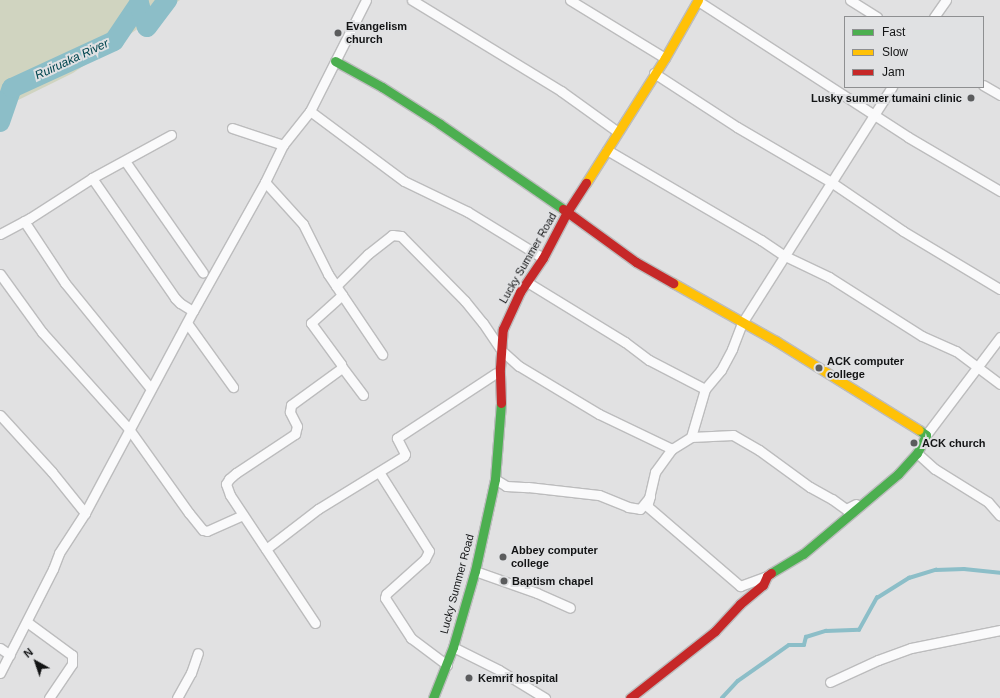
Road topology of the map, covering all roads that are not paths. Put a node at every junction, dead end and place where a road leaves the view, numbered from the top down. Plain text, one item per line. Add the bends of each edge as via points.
1 (366, 0) edge
2 (412, 0) edge
3 (570, 0) edge
4 (698, 0) edge
5 (850, 0) edge
6 (946, 0) edge
7 (875, 16) edge
8 (935, 16) edge
9 (665, 58) junction
10 (335, 61) junction
11 (654, 73) junction
12 (984, 86) edge
13 (891, 88) edge
14 (1000, 95) edge
15 (310, 111) junction
16 (875, 115) junction
17 (232, 128) dead end
18 (618, 132) junction
19 (171, 135) dead end
20 (283, 145) junction
21 (607, 150) junction
22 (125, 160) junction
23 (92, 178) junction
24 (265, 182) junction
25 (831, 182) junction
26 (1000, 191) edge
27 (567, 212) junction
28 (24, 220) dead end
29 (0, 234) edge
30 (785, 256) junction
31 (543, 258) junction
32 (203, 273) dead end
33 (0, 274) edge
34 (527, 282) junction
35 (336, 286) junction
36 (1000, 289) edge
37 (342, 294) junction
38 (193, 311) junction
39 (187, 323) junction
40 (742, 323) junction
41 (1000, 337) edge
42 (501, 350) junction
43 (382, 354) dead end
44 (977, 366) junction
45 (342, 367) junction
46 (496, 373) dead end
47 (1000, 384) edge
48 (233, 387) dead end
49 (151, 389) junction
50 (705, 389) junction
51 (363, 394) dead end
52 (0, 414) edge
53 (129, 429) junction
54 (926, 435) junction
55 (691, 437) junction
56 (672, 450) junction
57 (917, 453) junction
58 (379, 472) junction
59 (495, 480) junction
60 (871, 495) junction
61 (648, 502) junction
62 (85, 513) junction
63 (243, 516) junction
64 (1000, 516) edge
65 (266, 549) junction
66 (475, 571) junction
67 (767, 576) junction
68 (570, 608) dead end
69 (26, 622) junction
70 (316, 623) dead end
71 (1000, 630) edge
72 (453, 647) junction
73 (0, 648) edge
74 (198, 653) dead end
75 (10, 655) junction
76 (447, 665) junction
77 (0, 673) edge
78 (830, 682) dead end
79 (49, 698) edge
80 (177, 698) edge
81 (432, 698) edge
82 (545, 698) edge
83 (630, 698) edge

1 - 10 street
2 - 18 street via 561,91
3 - 9 street
4 - 9 street, Lucky Summer Road
4 - 16 street
5 - 7 street
6 - 8 street
9 - 11 street, Lucky Summer Road
10 - 15 street
10 - 27 street via 440,124
11 - 18 street, Lucky Summer Road
11 - 25 street via 737,127
12 - 14 street
13 - 16 street
15 - 20 street
15 - 31 street via 404,181 468,212
16 - 25 street
16 - 26 street
17 - 20 street
18 - 21 street, Lucky Summer Road
19 - 22 street
20 - 24 street
21 - 27 street, Lucky Summer Road
21 - 30 street
22 - 23 street
22 - 32 street
23 - 29 street
23 - 38 street via 175,298
24 - 35 street via 303,224
24 - 38 street
25 - 30 street
25 - 36 street via 903,231
27 - 31 street, Lucky Summer Road
27 - 40 street via 636,262
28 - 49 street via 65,283
30 - 40 street
30 - 44 street via 829,277 922,336 956,351
31 - 34 street, Lucky Summer Road
33 - 53 street via 42,332
34 - 42 street, Lucky Summer Road via 503,329
34 - 50 street via 625,342 649,360
35 - 37 street
35 - 42 street via 368,254 392,235 401,236 465,301
37 - 43 street
37 - 45 street via 311,323
38 - 39 street
39 - 48 street
39 - 49 street
40 - 50 street via 721,370
40 - 54 street via 776,341
41 - 44 street
42 - 56 street via 519,366 599,414
42 - 59 street, Lucky Summer Road via 501,408
44 - 47 street
44 - 54 street
45 - 51 street
45 - 63 street via 291,405 290,412 297,426 295,434 229,479 226,489
46 - 58 street via 397,438 405,455
49 - 53 street
50 - 55 street
52 - 62 street
53 - 62 street
53 - 63 street via 203,530 207,531
54 - 57 street
55 - 56 street
55 - 60 street via 733,435 846,509
56 - 61 street via 655,472
57 - 60 street via 898,474
57 - 64 street via 935,469 988,502
58 - 65 street via 318,509
58 - 76 street via 430,551 386,594 385,598 412,638
59 - 61 street via 506,486 599,495 640,509
59 - 66 street, Lucky Summer Road
60 - 67 street via 802,554
61 - 67 street via 740,586
62 - 69 street via 59,553
63 - 65 street
65 - 70 street
66 - 68 street via 537,592
66 - 72 street, Lucky Summer Road
67 - 83 street via 763,585 740,604 715,631
69 - 75 street
69 - 79 street via 72,655 72,664
71 - 78 street via 911,648
72 - 76 street, Lucky Summer Road
72 - 82 street via 500,670
73 - 75 street
74 - 80 street via 191,673
75 - 77 street
76 - 81 street, Lucky Summer Road

